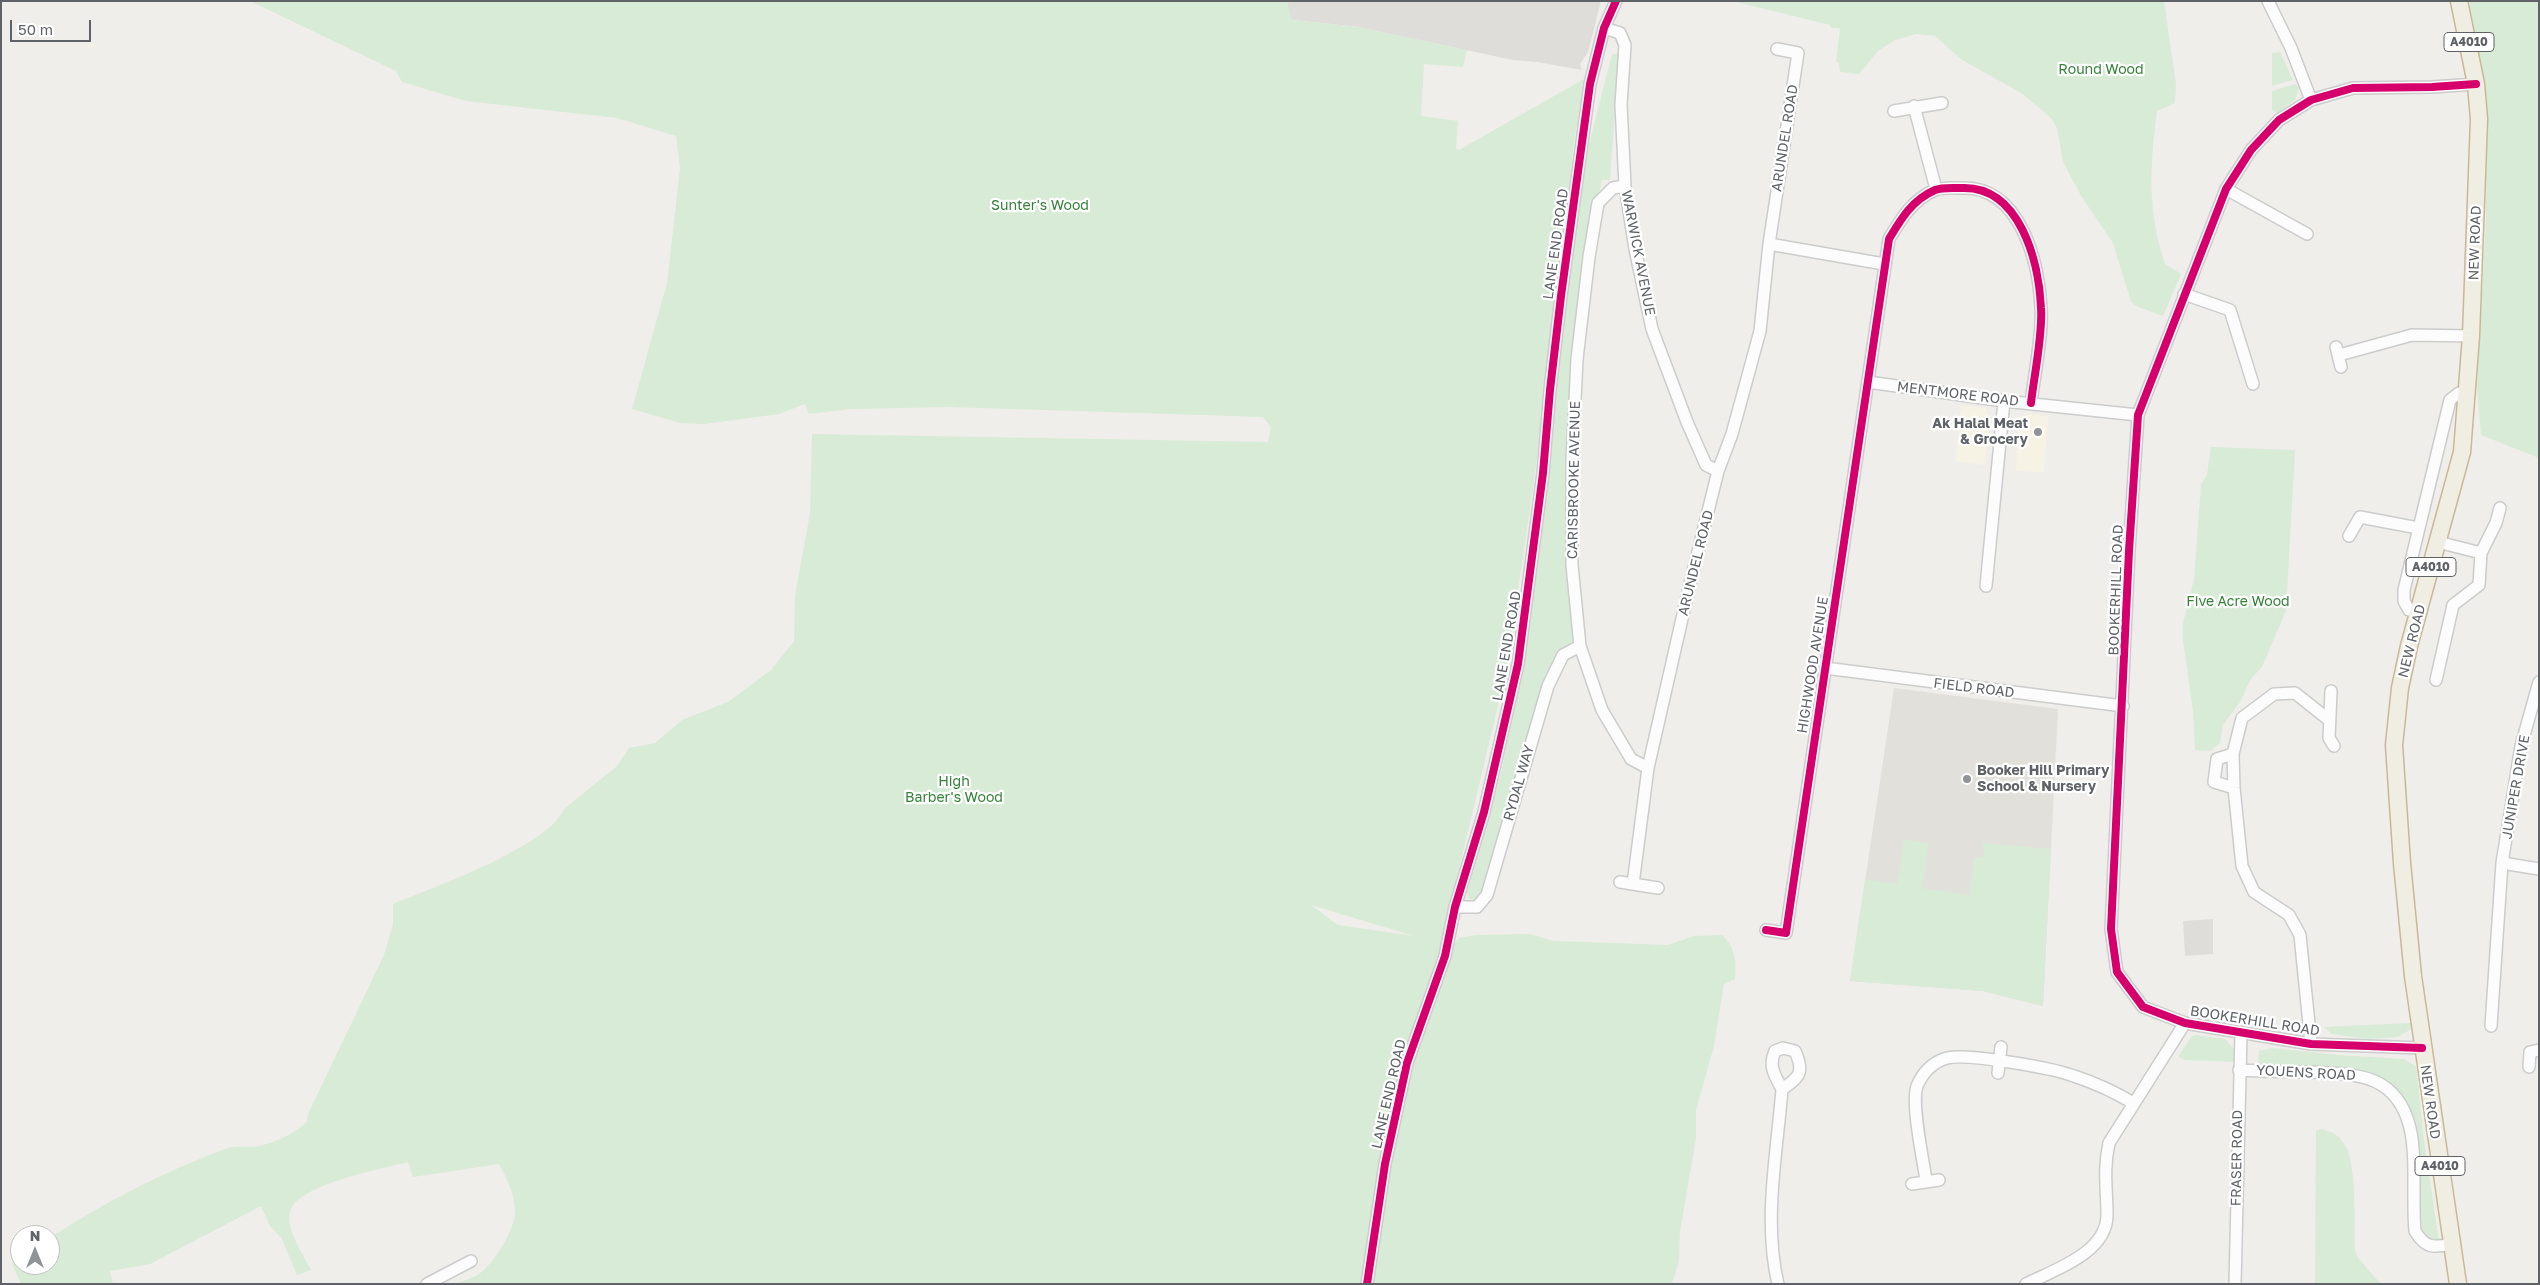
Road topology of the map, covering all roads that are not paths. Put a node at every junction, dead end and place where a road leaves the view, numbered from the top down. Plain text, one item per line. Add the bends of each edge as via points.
1 (1616, 1) edge
2 (2268, 1) edge
3 (2459, 1) edge
4 (1604, 28) junction
5 (1777, 49) dead end
6 (2476, 84) junction
7 (2311, 100) junction
8 (1942, 103) dead end
9 (1914, 106) junction
10 (1894, 111) dead end
11 (1625, 186) junction
12 (1936, 189) junction
13 (2226, 189) junction
14 (2307, 234) dead end
15 (1769, 244) junction
16 (1884, 264) junction
17 (2184, 294) junction
18 (2472, 336) junction
19 (2342, 367) dead end
20 (1868, 382) junction
21 (2253, 384) dead end
22 (2468, 391) junction
23 (2004, 401) junction
24 (2031, 403) junction
25 (2138, 415) junction
26 (1718, 471) junction
27 (2500, 508) dead end
28 (2418, 528) junction
29 (2349, 536) dead end
30 (2438, 542) junction
31 (2481, 553) junction
32 (1986, 586) dead end
33 (2418, 612) junction
34 (1580, 646) junction
35 (1825, 668) junction
36 (2436, 680) dead end
37 (2539, 682) edge
38 (2331, 691) dead end
39 (2123, 706) junction
40 (2329, 720) junction
41 (2334, 746) dead end
42 (2234, 754) junction
43 (1648, 768) junction
44 (2234, 788) junction
45 (2502, 863) junction
46 (2539, 869) edge
47 (1620, 882) dead end
48 (1633, 884) junction
49 (1658, 888) dead end
50 (1455, 907) junction
51 (1766, 930) dead end
52 (2185, 1023) junction
53 (2491, 1026) dead end
54 (2241, 1033) junction
55 (2312, 1044) junction
56 (2001, 1047) dead end
57 (2422, 1048) junction
58 (2539, 1050) edge
59 (1998, 1067) junction
60 (2529, 1067) dead end
61 (2239, 1070) junction
62 (1782, 1089) dead end
63 (2133, 1102) junction
64 (1926, 1180) junction
65 (1939, 1180) dead end
66 (1912, 1184) dead end
67 (2451, 1244) junction
68 (471, 1261) dead end
69 (427, 1284) edge
70 (1367, 1284) edge
71 (1778, 1284) edge
72 (2026, 1284) edge
73 (2235, 1284) edge
74 (2458, 1284) edge

1 - 4 street, LANE END ROAD
2 - 7 street
3 - 6 highway, NEW ROAD / A4010
4 - 11 street, WARWICK AVENUE via 1620,33 1624,45 1621,105
4 - 50 street, LANE END ROAD via 1590,84 1518,664 1484,812
5 - 15 street, ARUNDEL ROAD via 1798,53
6 - 7 street, BOOKERHILL ROAD via 2353,88
6 - 18 highway, NEW ROAD / A4010 via 2478,169
7 - 13 street, BOOKERHILL ROAD via 2279,120 2251,150
8 - 9 street
9 - 10 street
9 - 12 street
11 - 26 street, WARWICK AVENUE via 1652,329 1686,422 1706,465
11 - 34 street, CARISBROOKE AVENUE via 1613,188 1598,203 1577,359 1572,460 1572,565
12 - 16 street, HIGHWOOD AVENUE via 1907,208 1889,239
12 - 24 street via 1971,188 1999,197 2024,229 2037,273 2042,310
13 - 14 street
13 - 17 street, BOOKERHILL ROAD
15 - 16 street
15 - 26 street, ARUNDEL ROAD via 1760,332 1732,434
16 - 20 street, HIGHWOOD AVENUE
17 - 21 street via 2230,310
17 - 25 street, BOOKERHILL ROAD
18 - 19 street via 2412,335 2338,351
18 - 22 highway, NEW ROAD / A4010
20 - 23 street, MENTMORE ROAD
20 - 35 street, HIGHWOOD AVENUE
22 - 28 street via 2450,400
22 - 30 highway, NEW ROAD / A4010 via 2462,452
23 - 24 street, MENTMORE ROAD
23 - 32 street
24 - 25 street, MENTMORE ROAD
25 - 39 street, BOOKERHILL ROAD
26 - 43 street, ARUNDEL ROAD
27 - 31 street
28 - 29 street via 2360,517
28 - 33 street via 2404,601 2410,610
30 - 31 street
30 - 33 highway, NEW ROAD / A4010
31 - 36 street via 2479,585 2453,605
33 - 57 highway, NEW ROAD / A4010 via 2400,688 2394,745 2402,863
34 - 43 street, CARISBROOKE AVENUE via 1602,710 1631,759
34 - 50 street, RYDAL WAY via 1564,655 1548,686 1486,895 1477,907
35 - 39 street, FIELD ROAD
35 - 51 street, HIGHWOOD AVENUE via 1786,933
37 - 45 street, JUNIPER DRIVE via 2521,746
38 - 40 street
39 - 52 street, BOOKERHILL ROAD via 2112,929 2117,972 2143,1008
40 - 41 street via 2329,738
40 - 42 street via 2295,693 2274,694 2242,718
42 - 44 street
42 - 44 street via 2217,759 2214,782
43 - 48 street, ARUNDEL ROAD
44 - 55 street via 2242,866 2250,884 2254,892 2288,915 2300,935
45 - 46 street
45 - 53 street, JUNIPER DRIVE
47 - 48 street
48 - 49 street
50 - 70 street, LANE END ROAD via 1444,956 1405,1072 1385,1164
52 - 54 street, BOOKERHILL ROAD
52 - 63 street
54 - 55 street, BOOKERHILL ROAD
54 - 61 street, FRASER ROAD
55 - 57 street, BOOKERHILL ROAD
56 - 59 street
57 - 67 highway, NEW ROAD / A4010
58 - 60 street via 2530,1052
59 - 63 street via 2073,1075
59 - 64 street via 1965,1056 1932,1064 1924,1074 1917,1088 1915,1103
61 - 67 street, YOUENS ROAD via 2344,1073 2365,1076 2382,1085 2395,1096 2411,1130 2415,1231 2431,1248
61 - 73 street, FRASER ROAD
62 - 71 street via 1771,1211 1773,1262
63 - 72 street via 2109,1143 2104,1166 2107,1218 2100,1238 2082,1255
64 - 65 street
64 - 66 street
67 - 74 highway, NEW ROAD / A4010
68 - 69 street

